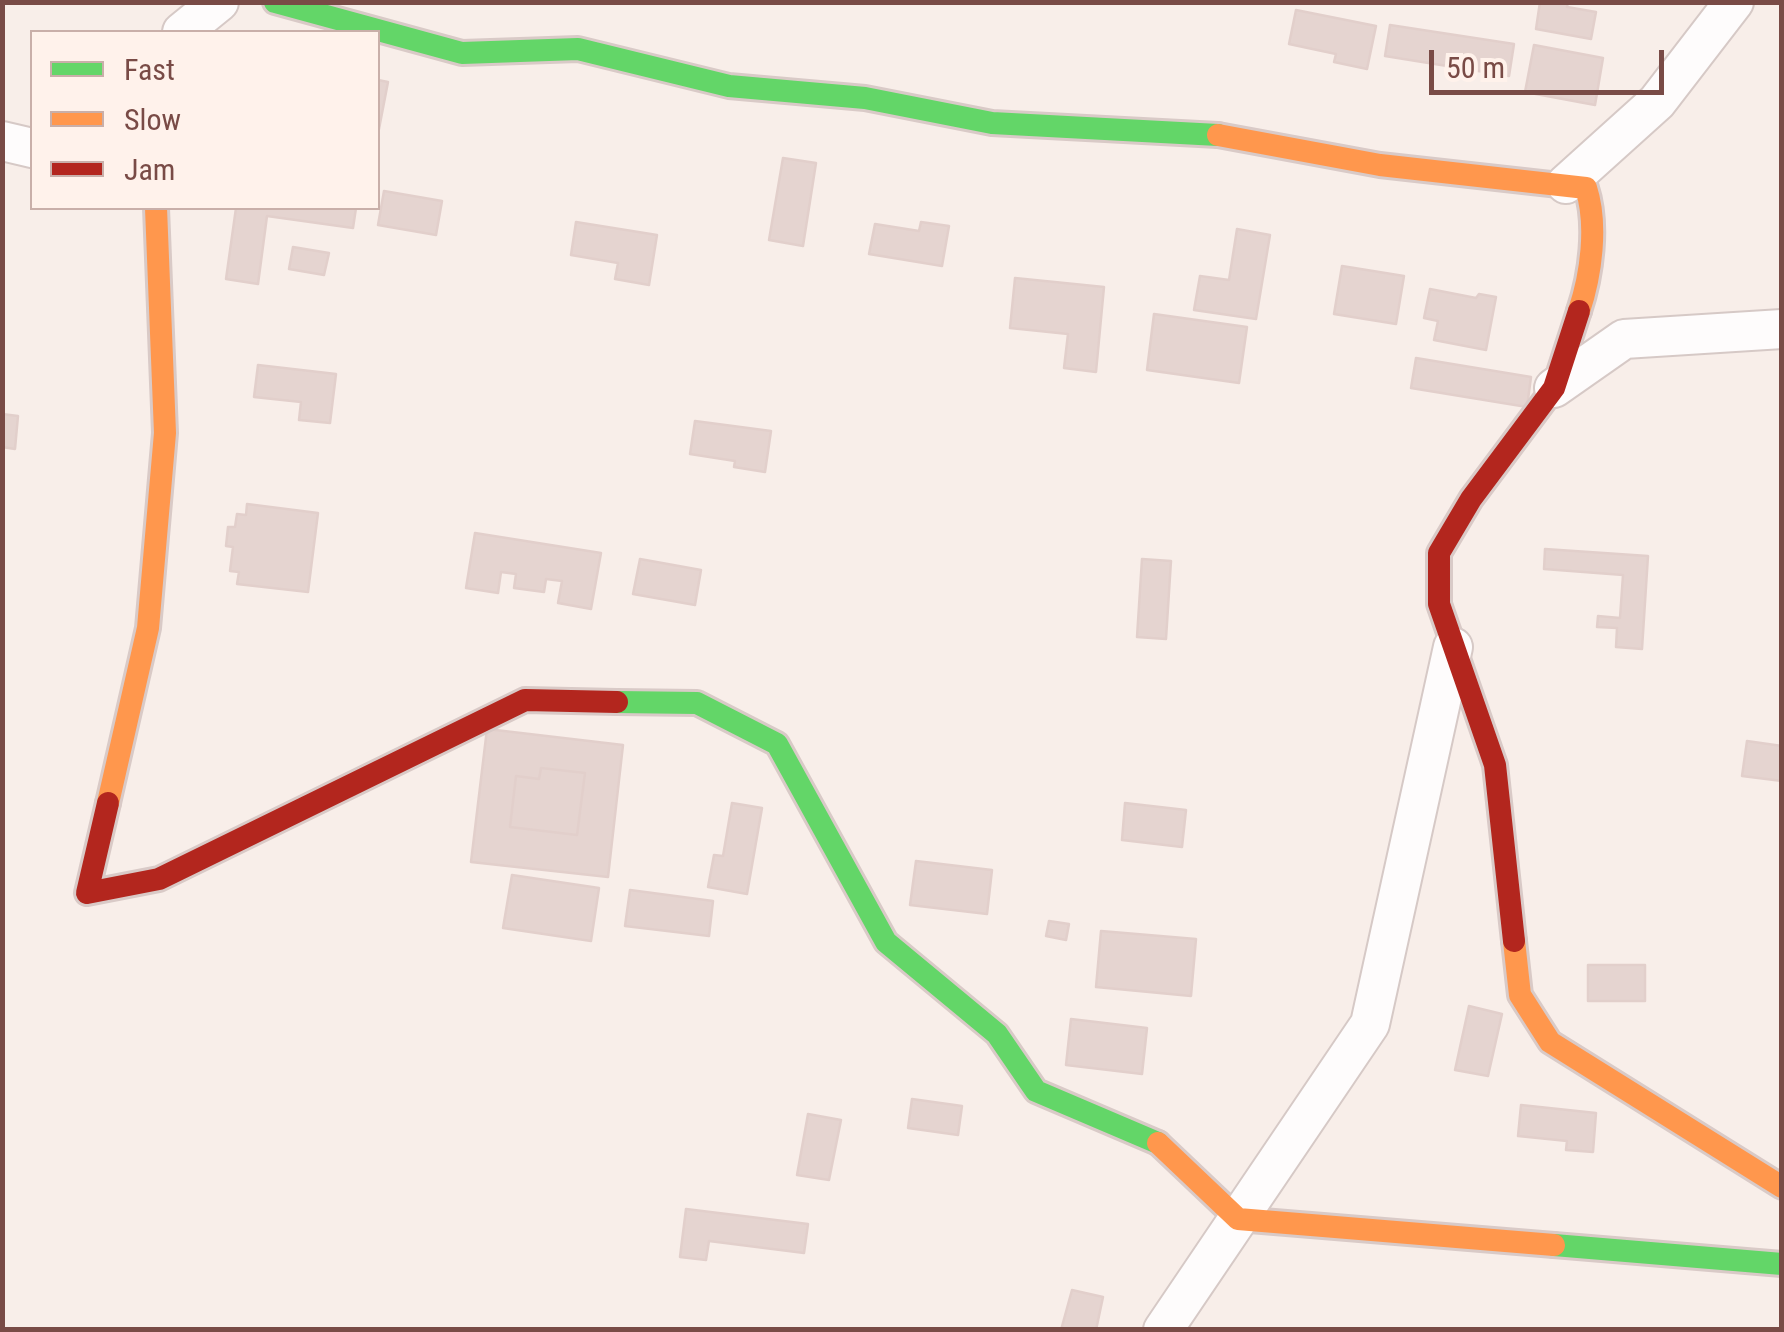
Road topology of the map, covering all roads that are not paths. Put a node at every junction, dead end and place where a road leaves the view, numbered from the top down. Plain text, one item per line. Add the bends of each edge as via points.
1 (219, 2) edge
2 (275, 2) edge
3 (1734, 2) edge
4 (184, 30) edge
5 (378, 30) edge
6 (380, 31) edge
7 (2, 141) edge
8 (30, 148) edge
9 (1566, 184) junction
10 (156, 210) edge
11 (1782, 330) edge
12 (1554, 388) junction
13 (1454, 644) junction
14 (1782, 1187) edge
15 (1238, 1219) junction
16 (1782, 1264) edge
17 (1162, 1330) edge

1 - 4 street
2 - 5 street
3 - 9 street via 1657,102
6 - 9 street via 462,53 578,49 729,86 865,98 992,123 1228,134 1380,165
7 - 8 street
9 - 12 street via 1586,188 1592,207 1587,287
10 - 15 street via 164,432 148,628 87,893 159,880 525,700 697,703 778,744 886,942 997,1034 1036,1092 1161,1144
11 - 12 street via 1624,339
12 - 13 street via 1440,553 1440,604
13 - 14 street via 1495,765 1520,995 1550,1042
13 - 15 street via 1370,1024
15 - 16 street
15 - 17 street

